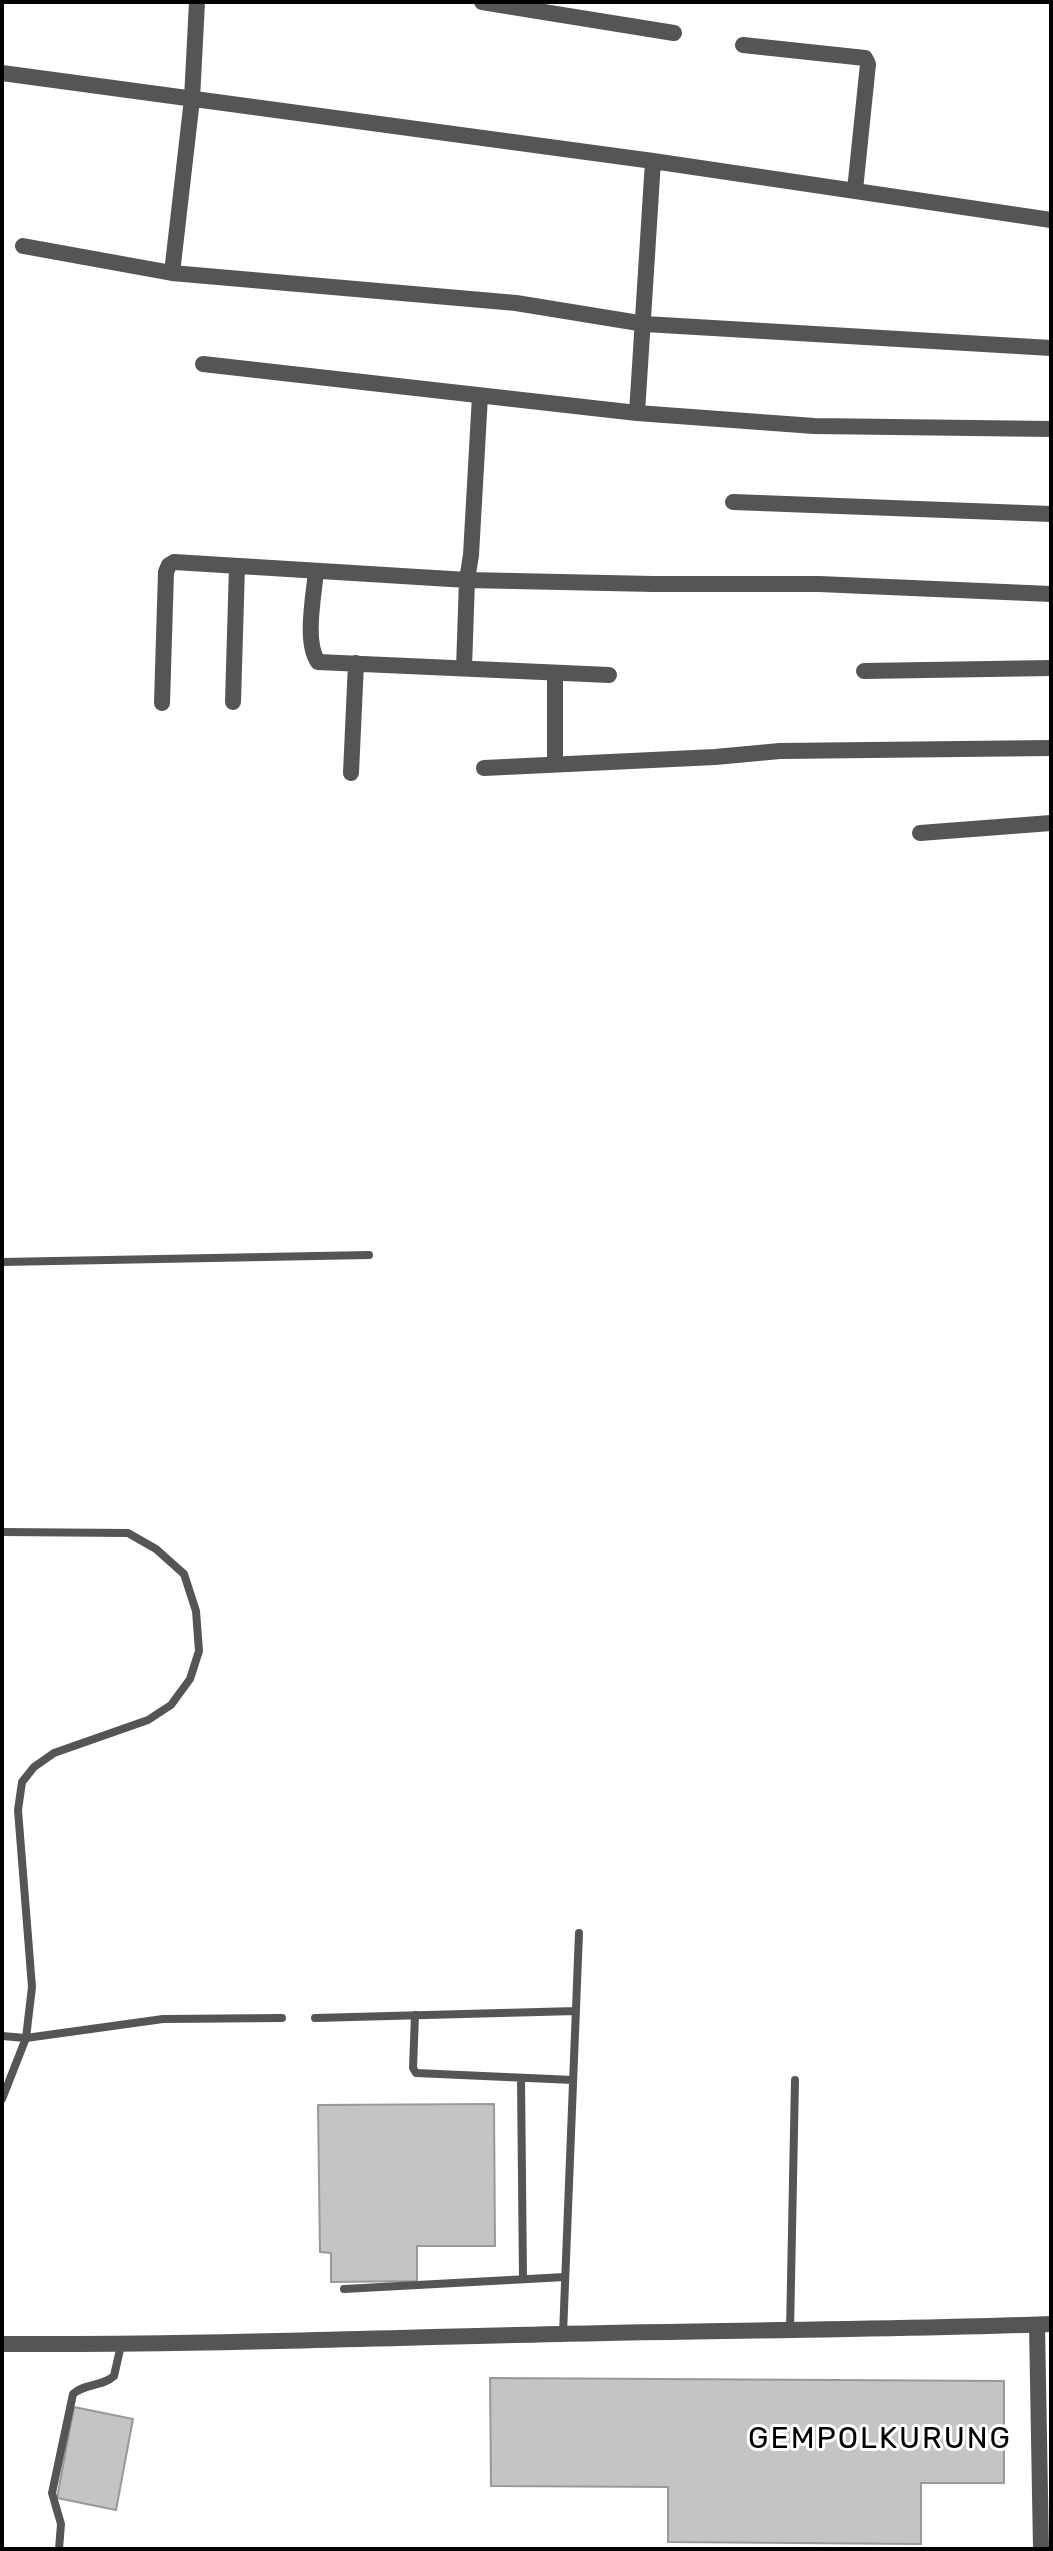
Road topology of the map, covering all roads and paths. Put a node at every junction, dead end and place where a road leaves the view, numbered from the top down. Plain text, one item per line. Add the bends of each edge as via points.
1 (197, 2) edge
2 (482, 2) edge
3 (674, 33) dead end
4 (743, 45) dead end
5 (2, 73) edge
6 (192, 99) junction
7 (653, 161) junction
8 (855, 190) junction
9 (1051, 220) edge
10 (23, 246) dead end
11 (172, 273) junction
12 (645, 324) junction
13 (1051, 348) edge
14 (203, 364) dead end
15 (480, 396) junction
16 (637, 413) junction
17 (1051, 429) edge
18 (733, 502) dead end
19 (1051, 514) edge
20 (237, 566) junction
21 (316, 571) junction
22 (467, 580) junction
23 (1051, 594) edge
24 (356, 663) junction
25 (464, 668) junction
26 (1051, 668) edge
27 (864, 671) dead end
28 (555, 673) junction
29 (609, 675) dead end
30 (233, 702) dead end
31 (162, 703) dead end
32 (1051, 748) edge
33 (555, 764) junction
34 (484, 768) dead end
35 (351, 773) dead end
36 (1051, 823) edge
37 (920, 833) dead end
38 (369, 1255) dead end
39 (2, 1262) edge
40 (2, 1532) edge
41 (579, 1933) dead end
42 (576, 2011) junction
43 (415, 2015) junction
44 (282, 2018) dead end
45 (315, 2018) dead end
46 (2, 2036) edge
47 (26, 2038) junction
48 (521, 2079) junction
49 (573, 2080) junction
50 (795, 2080) dead end
51 (2, 2099) edge
52 (565, 2277) junction
53 (523, 2279) junction
54 (344, 2289) dead end
55 (1044, 2324) edge
56 (790, 2332) junction
57 (563, 2334) junction
58 (2, 2344) edge
59 (121, 2345) junction
60 (59, 2549) edge
61 (1041, 2549) edge

1 - 6 street
2 - 3 street
4 - 8 street via 865,58
5 - 6 street
6 - 7 street
6 - 11 street
7 - 8 street
7 - 12 street
8 - 9 street
10 - 11 street
11 - 12 street via 516,303
12 - 13 street
12 - 16 street
14 - 15 street
15 - 16 street
15 - 22 street
16 - 17 street via 814,426
18 - 19 street
20 - 21 street
20 - 30 street
20 - 31 street via 169,565
21 - 22 street
21 - 24 street via 313,655 318,662
22 - 23 street via 819,584
22 - 25 street
24 - 25 street
24 - 35 street
25 - 28 street
26 - 27 street
28 - 29 street
28 - 33 street
32 - 33 street via 780,751
33 - 34 street
36 - 37 street
38 - 39 lane
40 - 47 lane via 128,1533 156,1549 184,1574 196,1611 199,1651 190,1679 171,1705 148,1720 54,1753 22,1782 18,1810 32,1987
41 - 42 lane
42 - 43 lane
42 - 49 lane
43 - 45 lane
43 - 48 lane via 416,2073
44 - 47 lane via 163,2019
46 - 47 lane
47 - 51 lane
48 - 49 lane
48 - 53 lane
49 - 52 lane
50 - 56 lane
52 - 53 lane
52 - 57 lane
53 - 54 lane
55 - 56 street
55 - 61 street
56 - 57 street
57 - 59 street
58 - 59 street
59 - 60 lane via 114,2376 73,2394 52,2493 61,2524

